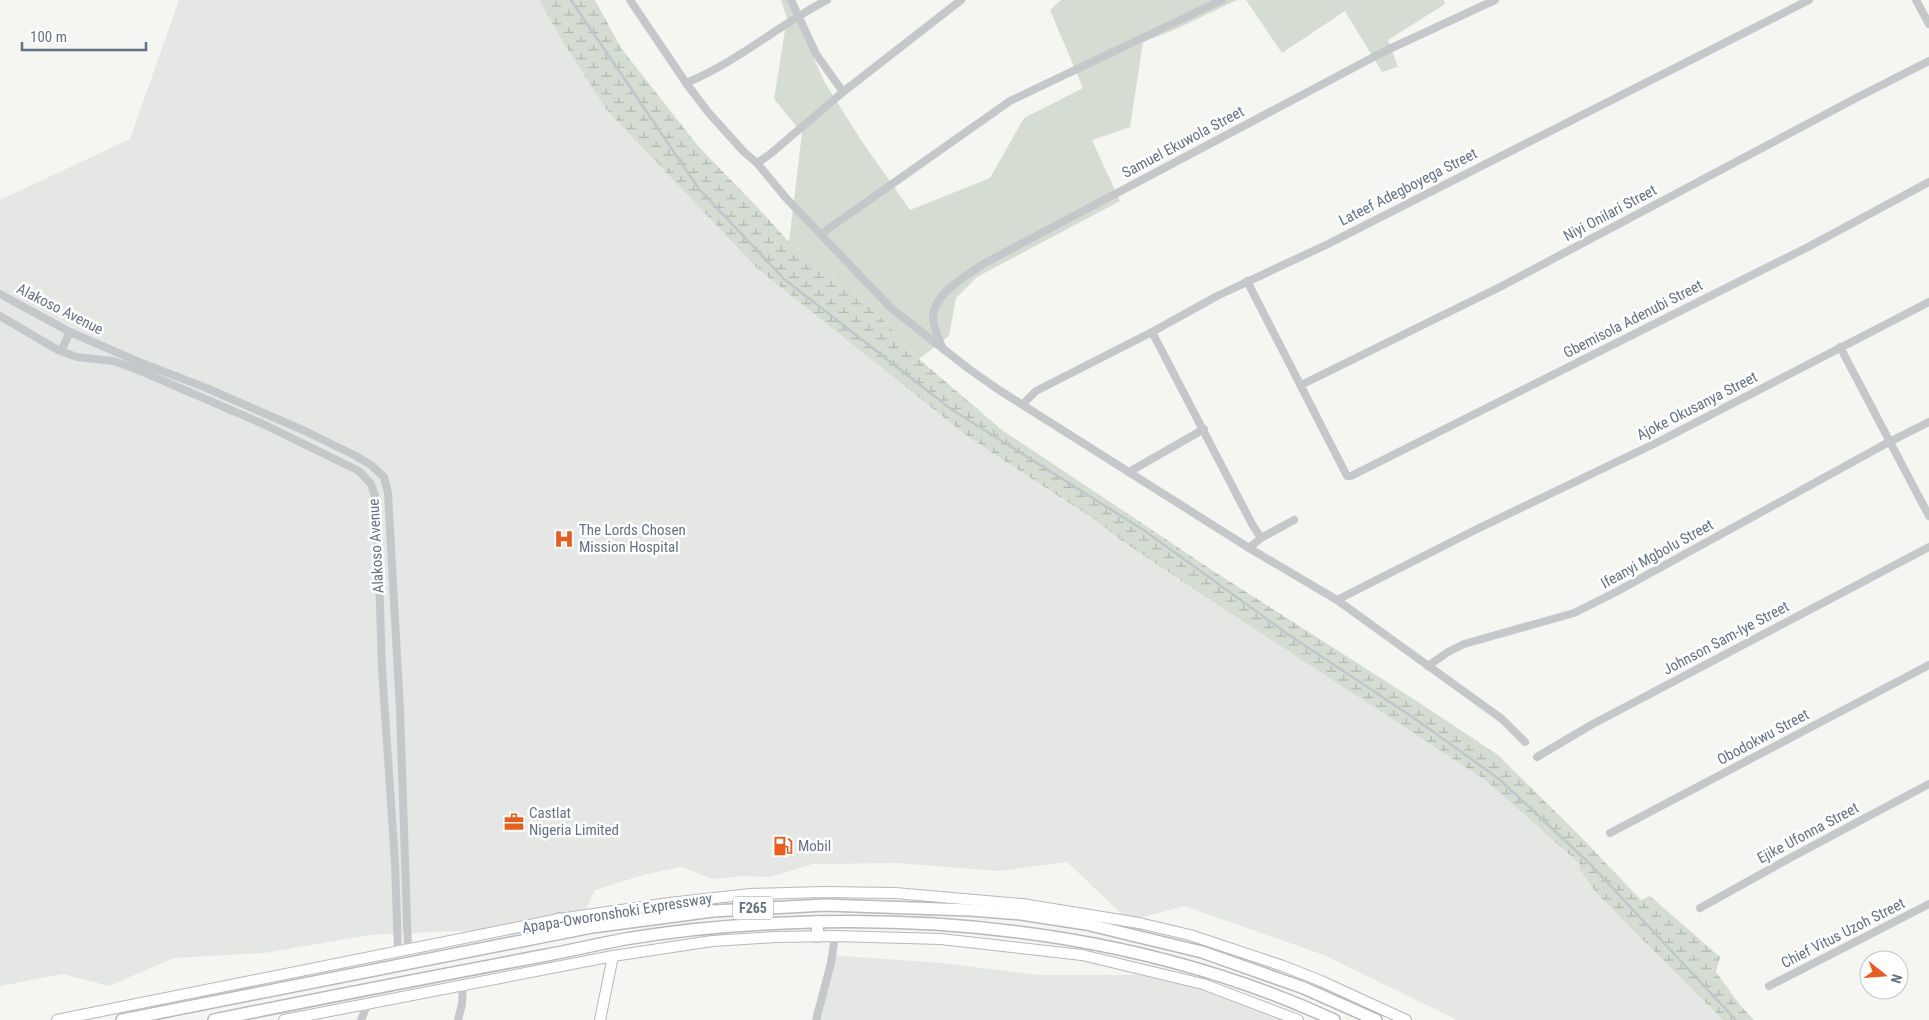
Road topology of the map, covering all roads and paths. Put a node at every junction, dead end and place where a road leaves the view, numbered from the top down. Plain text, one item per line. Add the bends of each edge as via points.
1 (630, 0) edge
2 (791, 0) edge
3 (827, 0) edge
4 (961, 0) edge
5 (1222, 0) edge
6 (1495, 0) edge
7 (1808, 0) edge
8 (1916, 0) edge
9 (798, 15) junction
10 (1929, 24) edge
11 (1929, 61) edge
12 (686, 83) junction
13 (843, 92) junction
14 (757, 163) junction
15 (1929, 182) edge
16 (821, 234) junction
17 (1247, 281) junction
18 (0, 294) edge
19 (1929, 302) edge
20 (0, 316) edge
21 (70, 332) junction
22 (1152, 332) junction
23 (1840, 347) junction
24 (942, 349) junction
25 (61, 351) junction
26 (1301, 385) junction
27 (1023, 404) junction
28 (1929, 422) edge
29 (1204, 429) junction
30 (1889, 442) junction
31 (1129, 472) junction
32 (1929, 516) edge
33 (1294, 520) dead end
34 (1261, 538) junction
35 (1929, 547) edge
36 (1249, 548) junction
37 (1337, 600) junction
38 (1428, 666) junction
39 (1929, 666) edge
40 (1525, 742) dead end
41 (1536, 757) dead end
42 (1929, 784) edge
43 (1610, 833) dead end
44 (1929, 904) edge
45 (1700, 908) dead end
46 (1022, 909) junction
47 (560, 919) junction
48 (818, 922) junction
49 (562, 932) junction
50 (817, 936) junction
51 (835, 936) junction
52 (403, 951) junction
53 (613, 956) junction
54 (462, 984) junction
55 (1768, 986) dead end
56 (368, 1003) junction
57 (57, 1020) edge
58 (122, 1020) edge
59 (214, 1020) edge
60 (284, 1020) edge
61 (362, 1020) edge
62 (458, 1020) edge
63 (600, 1020) edge
64 (816, 1020) edge
65 (1298, 1020) edge
66 (1334, 1020) edge
67 (1376, 1020) edge
68 (1406, 1020) edge

1 - 12 street
2 - 9 street
3 - 9 street
4 - 13 street
5 - 16 street via 1010,101
6 - 24 street, Samuel Ekuwola Street via 1385,51 985,263 957,281 936,308 933,318
7 - 17 street, Lateef Adegboyega Street via 1328,244
8 - 10 street
9 - 12 street via 746,52
9 - 13 street via 816,54
11 - 26 street, Niyi Onilari Street via 1509,282
12 - 14 street via 732,139
13 - 14 street
14 - 16 street
15 - 26 street, Gbemisola Adenubi Street via 1810,246 1351,476 1347,476
16 - 24 street via 891,308
17 - 22 street, Lateef Adegboyega Street
17 - 26 street
18 - 21 street, Alakoso Avenue
19 - 23 street, Ajoke Okusanya Street
20 - 25 street, Alakoso Avenue
21 - 25 street
21 - 52 street, Alakoso Avenue via 305,431 356,456 384,477 388,493 400,710
22 - 27 street, Lateef Adegboyega Street via 1036,391
22 - 29 street
23 - 30 street
23 - 37 street, Ajoke Okusanya Street via 1660,441
24 - 27 street
25 - 52 street, Alakoso Avenue via 77,357 113,361 180,388 334,458 359,471 371,484 375,496 382,669
27 - 31 street
28 - 30 street, Ifeanyi Mgbolu Street
29 - 31 street
29 - 34 street
30 - 32 street
30 - 38 street, Ifeanyi Mgbolu Street via 1574,613 1464,644
31 - 36 street
33 - 34 street
34 - 36 street
35 - 41 street, Johnson Sam-Iye Street
36 - 37 street
37 - 38 street
38 - 40 street via 1502,719
39 - 43 street, Obodokwu Street
42 - 45 street, Ejike Ufonna Street
44 - 55 street, Chief Vitus Uzoh Street
46 - 47 main road, Apapa-Oworonshoki Expressway via 895,894 768,893
46 - 49 highway, Apapa-Oworonshoki Expressway / F265 via 806,906 712,911
46 - 67 highway, Apapa-Oworonshoki Expressway / F265 via 1202,952 1304,988
46 - 68 main road, Apapa-Oworonshoki Expressway via 1106,916 1190,935 1290,969
47 - 49 highway
47 - 52 main road, Apapa-Oworonshoki Expressway
48 - 50 highway
48 - 59 highway, Apapa-Oworonshoki Expressway / F265 via 712,928 626,939
48 - 66 highway, Apapa-Oworonshoki Expressway / F265 via 909,923 1022,932 1082,941 1175,962 1262,990
49 - 58 highway, Apapa-Oworonshoki Expressway / F265
50 - 51 main road
50 - 53 main road via 712,941
51 - 64 street
51 - 65 main road via 941,939 1082,955 1202,984
52 - 57 main road, Apapa-Oworonshoki Expressway
53 - 54 main road
53 - 63 main road
54 - 56 main road
54 - 62 street
56 - 60 main road
56 - 61 street

